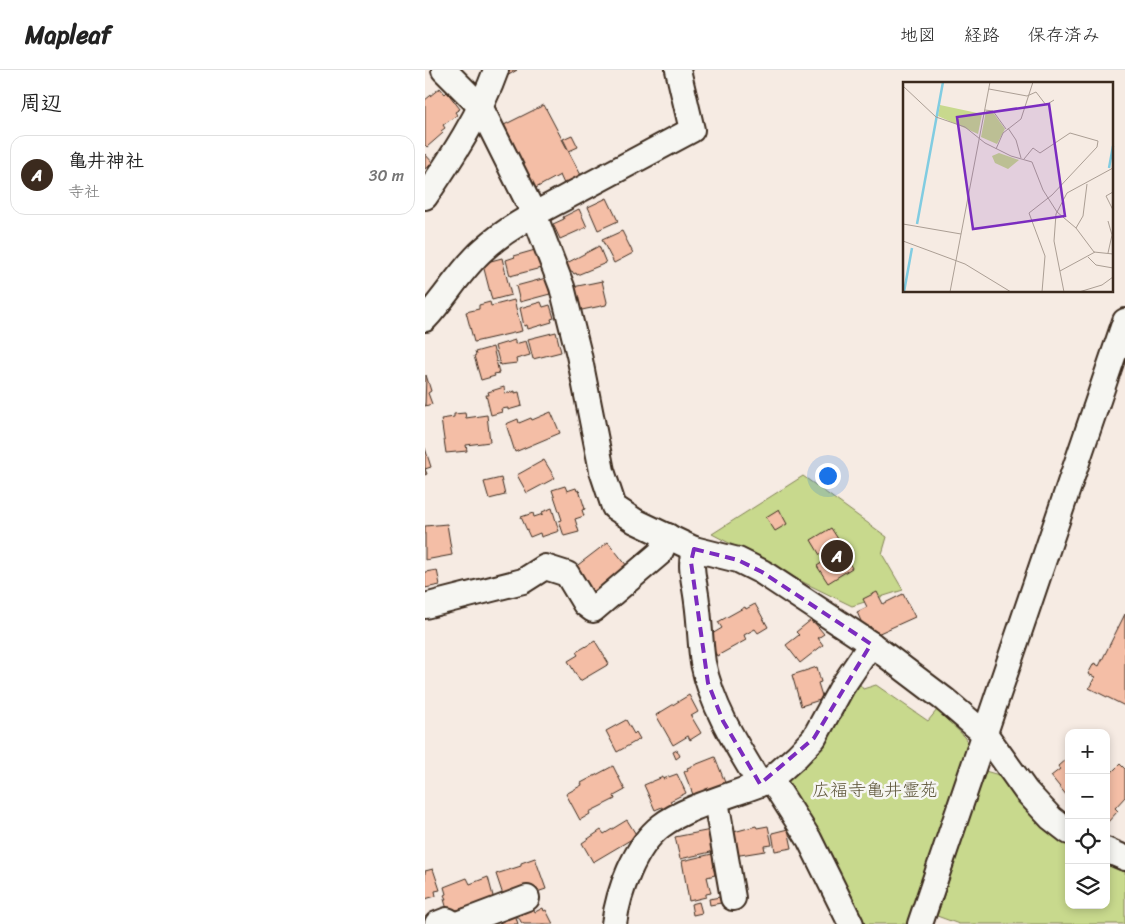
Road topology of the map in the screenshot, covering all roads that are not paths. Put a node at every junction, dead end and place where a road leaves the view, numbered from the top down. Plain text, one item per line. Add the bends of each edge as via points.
1 (444, 70) edge
2 (497, 70) edge
3 (678, 70) edge
4 (480, 106) junction
5 (425, 197) edge
6 (535, 214) junction
7 (425, 319) edge
8 (1125, 321) edge
9 (668, 536) junction
10 (694, 548) junction
11 (425, 606) edge
12 (871, 644) junction
13 (985, 734) junction
14 (766, 782) junction
15 (715, 801) junction
16 (1065, 829) edge
17 (1110, 852) edge
18 (1125, 858) edge
19 (527, 898) dead end
20 (733, 898) dead end
21 (437, 924) edge
22 (454, 924) edge
23 (458, 924) edge
24 (614, 924) edge
25 (851, 924) edge
26 (920, 924) edge

1 - 4 street
2 - 4 street
3 - 6 street via 692,130
4 - 5 street
4 - 6 street
6 - 7 street via 483,250
6 - 9 street via 562,287 614,507
8 - 13 street
9 - 10 street
9 - 11 street via 660,553 593,610 585,604 567,574 545,567 523,581
10 - 12 street via 737,560 762,572
10 - 14 street via 691,562 708,683 723,721
12 - 13 street
12 - 14 street via 842,687 814,738
13 - 16 street via 1026,791
13 - 26 street
14 - 15 street
14 - 25 street via 809,840
15 - 20 street
15 - 24 street via 687,811 661,826 649,839 621,890
17 - 18 street
19 - 23 street
21 - 22 street via 447,920

